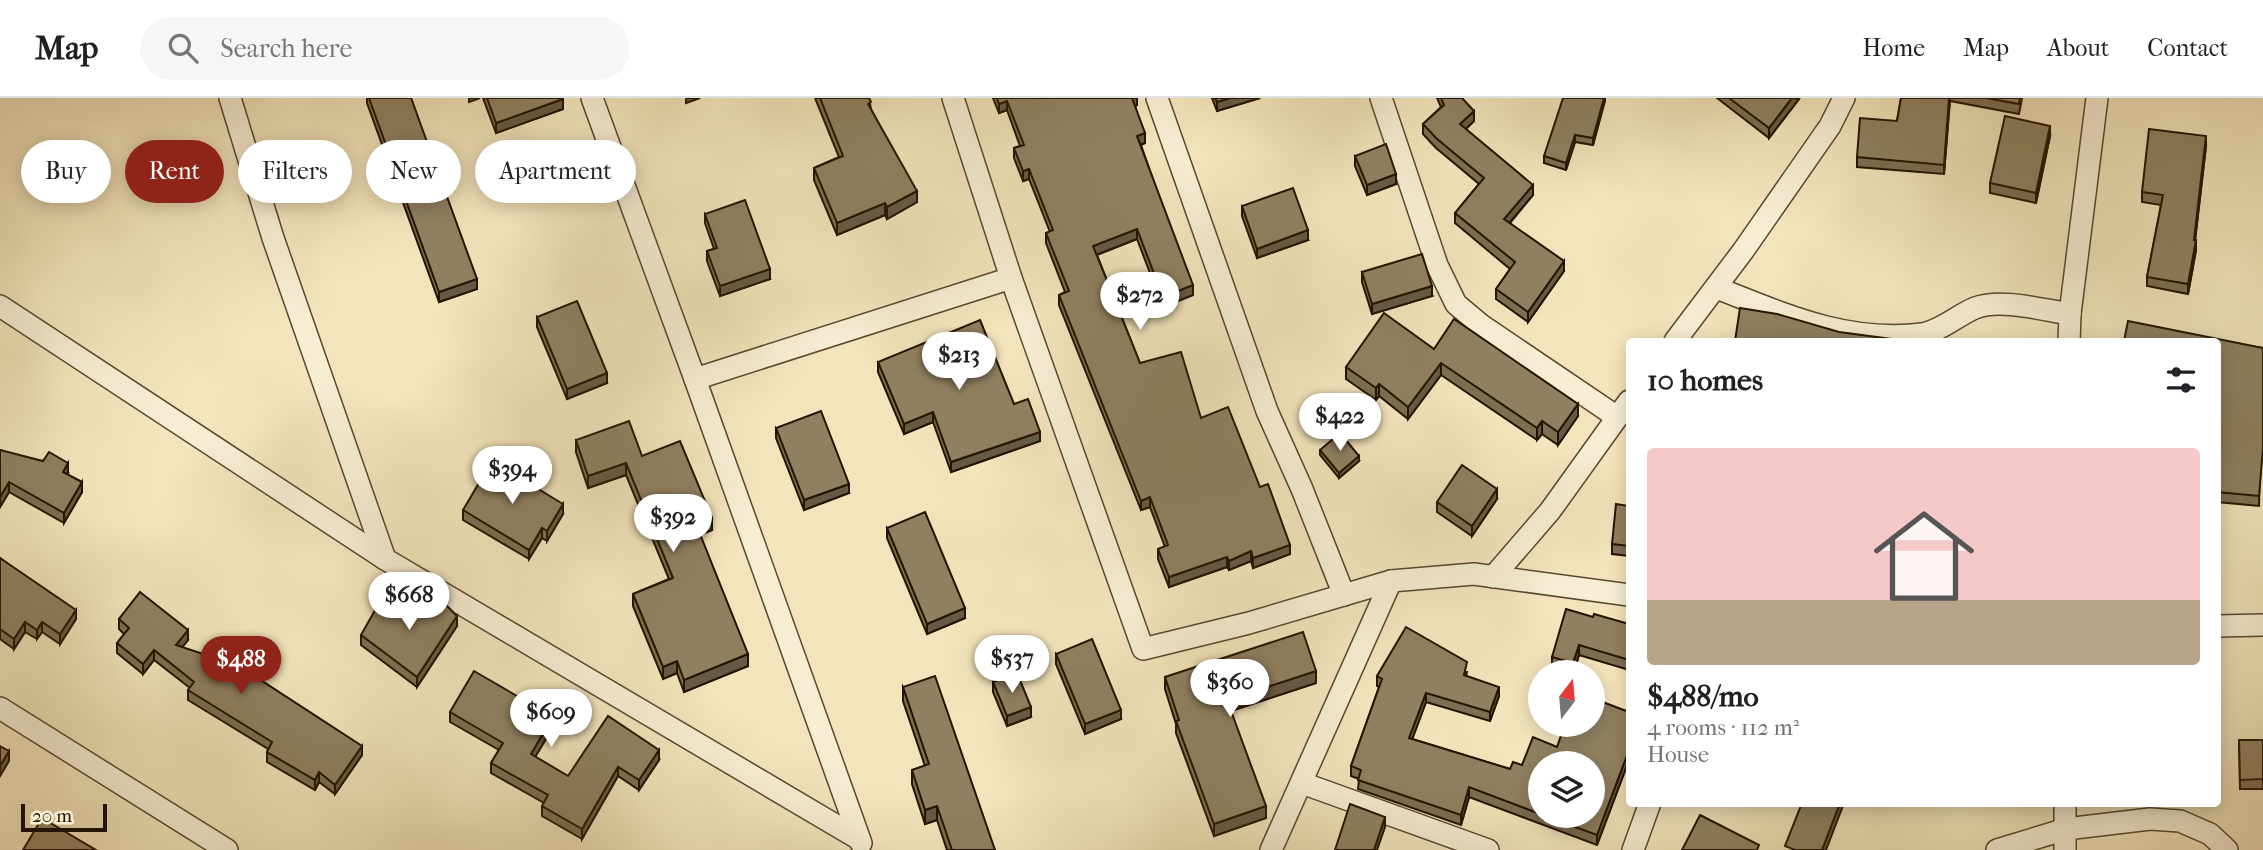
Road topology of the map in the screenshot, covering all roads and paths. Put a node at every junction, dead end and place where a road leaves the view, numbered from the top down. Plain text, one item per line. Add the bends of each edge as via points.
1 (230, 98) edge
2 (592, 98) edge
3 (953, 98) edge
4 (1157, 98) edge
5 (1381, 98) edge
6 (1844, 98) edge
7 (2096, 98) edge
8 (1011, 278) junction
9 (1717, 288) junction
10 (0, 306) edge
11 (2070, 314) junction
12 (1677, 338) edge
13 (2069, 338) edge
14 (695, 379) junction
15 (1623, 409) edge
16 (385, 559) junction
17 (1493, 577) junction
18 (1391, 581) junction
19 (1344, 595) junction
20 (1626, 595) edge
21 (2263, 625) edge
22 (2221, 626) edge
23 (0, 708) edge
24 (1302, 783) junction
25 (1649, 807) edge
26 (2066, 807) edge
27 (2065, 839) edge
28 (861, 844) edge
29 (227, 850) edge
30 (1271, 850) edge
31 (1488, 850) edge
32 (1633, 850) edge
33 (1997, 850) edge
34 (2227, 850) edge

1 - 16 street via 273,238
2 - 14 street
3 - 8 street
4 - 19 street via 1267,411
5 - 15 street via 1437,265 1456,304 1481,325
6 - 9 street via 1830,126
7 - 11 street
8 - 14 street
8 - 19 street via 1143,649
9 - 11 street via 1843,333 1926,333 1976,307 1995,304
9 - 12 street
10 - 16 street
11 - 13 street
14 - 28 street
15 - 17 street via 1550,511
16 - 28 street
17 - 18 street via 1474,574
17 - 20 street
18 - 19 street
18 - 24 street
21 - 22 street
23 - 29 street
24 - 30 street
24 - 31 street
25 - 32 street
26 - 27 street
27 - 33 street
27 - 34 street via 2150,819 2180,821 2210,834

